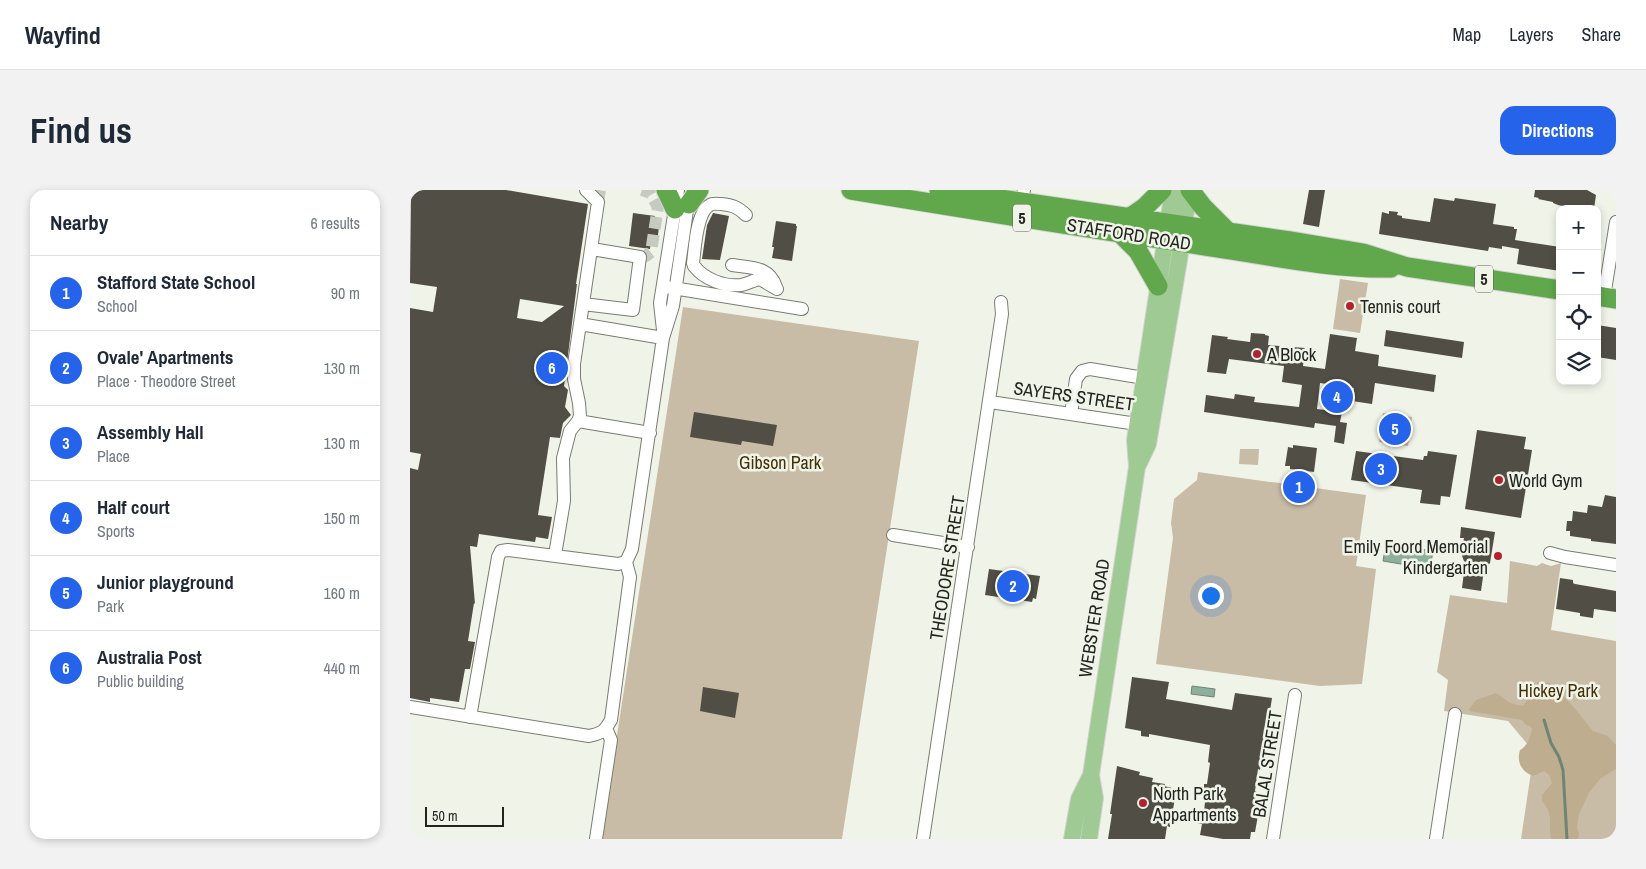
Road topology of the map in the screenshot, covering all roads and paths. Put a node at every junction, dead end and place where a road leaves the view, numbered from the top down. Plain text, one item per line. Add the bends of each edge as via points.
1 (586, 190) edge
2 (666, 190) edge
3 (851, 190) edge
4 (939, 190) edge
5 (1162, 190) edge
6 (1173, 190) edge
7 (1190, 190) edge
8 (1022, 196) edge
9 (686, 197) edge
10 (746, 215) dead end
11 (1616, 222) edge
12 (1125, 226) junction
13 (1228, 232) junction
14 (1174, 233) junction
15 (592, 249) junction
16 (732, 265) dead end
17 (1407, 267) junction
18 (1158, 286) junction
19 (662, 287) junction
20 (676, 289) junction
21 (777, 289) junction
22 (1556, 289) edge
23 (1606, 298) edge
24 (1001, 302) dead end
25 (583, 304) junction
26 (776, 305) junction
27 (802, 309) dead end
28 (580, 324) junction
29 (663, 338) junction
30 (1144, 378) junction
31 (990, 402) junction
32 (1071, 414) junction
33 (578, 421) junction
34 (1145, 423) junction
35 (650, 434) junction
36 (893, 536) dead end
37 (968, 547) junction
38 (1550, 554) dead end
39 (555, 555) junction
40 (626, 562) junction
41 (1616, 565) edge
42 (1295, 695) dead end
43 (410, 707) edge
44 (1456, 714) dead end
45 (470, 717) junction
46 (606, 728) junction
47 (1091, 775) junction
48 (596, 839) edge
49 (924, 839) edge
50 (1072, 839) edge
51 (1089, 839) edge
52 (1273, 839) edge
53 (1436, 839) edge

1 - 15 street via 598,202
2 - 9 highway
3 - 12 highway, STAFFORD ROAD / 5
4 - 8 highway, STAFFORD ROAD / 5
5 - 12 highway
6 - 14 main road, WEBSTER ROAD
7 - 13 highway
7 - 14 main road, WEBSTER ROAD
8 - 12 highway, STAFFORD ROAD / 5
9 - 19 street
9 - 20 street
10 - 21 street via 734,206 710,204 699,221 694,266 716,282 740,285 760,279
11 - 23 street
12 - 14 highway, STAFFORD ROAD / 5
12 - 18 highway
13 - 14 highway, STAFFORD ROAD / 5
13 - 17 highway, STAFFORD ROAD / 5 via 1363,253
14 - 17 highway, STAFFORD ROAD / 5 via 1362,268
14 - 18 main road, WEBSTER ROAD
14 - 34 main road, WEBSTER ROAD
15 - 25 street
15 - 25 street via 640,257 633,310
16 - 21 street via 767,272
17 - 22 highway, STAFFORD ROAD / 5
18 - 30 main road, WEBSTER ROAD
19 - 20 street
19 - 29 street
20 - 26 street
20 - 29 street
21 - 26 street
24 - 31 street, THEODORE STREET
25 - 28 street
26 - 27 street
28 - 29 street
28 - 33 street via 574,364
29 - 35 street
30 - 32 street via 1090,369 1082,371 1076,379
30 - 34 main road, WEBSTER ROAD
31 - 32 street, SAYERS STREET
31 - 37 street, THEODORE STREET
32 - 34 street, SAYERS STREET
33 - 35 street
33 - 39 street via 570,431 563,458 564,501
34 - 47 main road, WEBSTER ROAD via 1148,444 1138,468
35 - 40 street via 632,549
36 - 37 street
37 - 49 street, THEODORE STREET
38 - 41 street
39 - 40 street via 618,564
39 - 45 street via 508,550 499,554
40 - 46 street via 630,577 626,614 610,720
42 - 52 street, BALAL STREET
43 - 45 street
44 - 53 street
45 - 46 street via 589,736
46 - 48 street via 611,740
47 - 50 main road, WEBSTER ROAD via 1079,799
47 - 51 main road, WEBSTER ROAD via 1095,798

